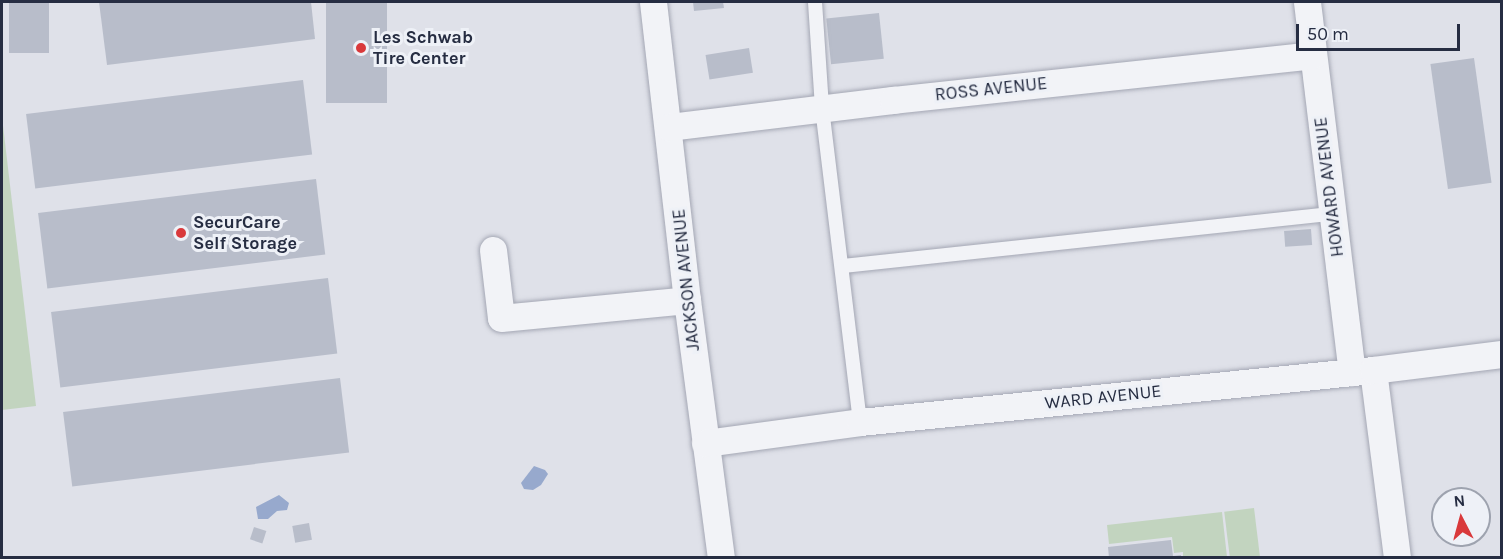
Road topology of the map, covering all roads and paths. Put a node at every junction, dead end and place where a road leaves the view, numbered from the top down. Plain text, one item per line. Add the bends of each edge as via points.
1 (653, 2) edge
2 (815, 2) edge
3 (1307, 2) edge
4 (1313, 55) junction
5 (822, 108) junction
6 (669, 127) junction
7 (1333, 214) junction
8 (493, 250) dead end
9 (843, 266) junction
10 (687, 300) junction
11 (1502, 354) edge
12 (1362, 371) junction
13 (860, 422) junction
14 (705, 442) junction
15 (721, 558) edge
16 (1397, 558) edge

1 - 6 street, JACKSON AVENUE
2 - 5 lane
3 - 4 street, HOWARD AVENUE
4 - 5 street, ROSS AVENUE
4 - 7 street, HOWARD AVENUE
5 - 6 street, ROSS AVENUE
5 - 9 lane
6 - 10 street, JACKSON AVENUE
7 - 9 lane
7 - 12 street, HOWARD AVENUE
8 - 10 street via 501,318
9 - 13 lane
10 - 14 street, JACKSON AVENUE
11 - 12 street, WARD AVENUE
12 - 13 street, WARD AVENUE
12 - 16 street, HOWARD AVENUE
13 - 14 street, WARD AVENUE
14 - 15 street, JACKSON AVENUE

